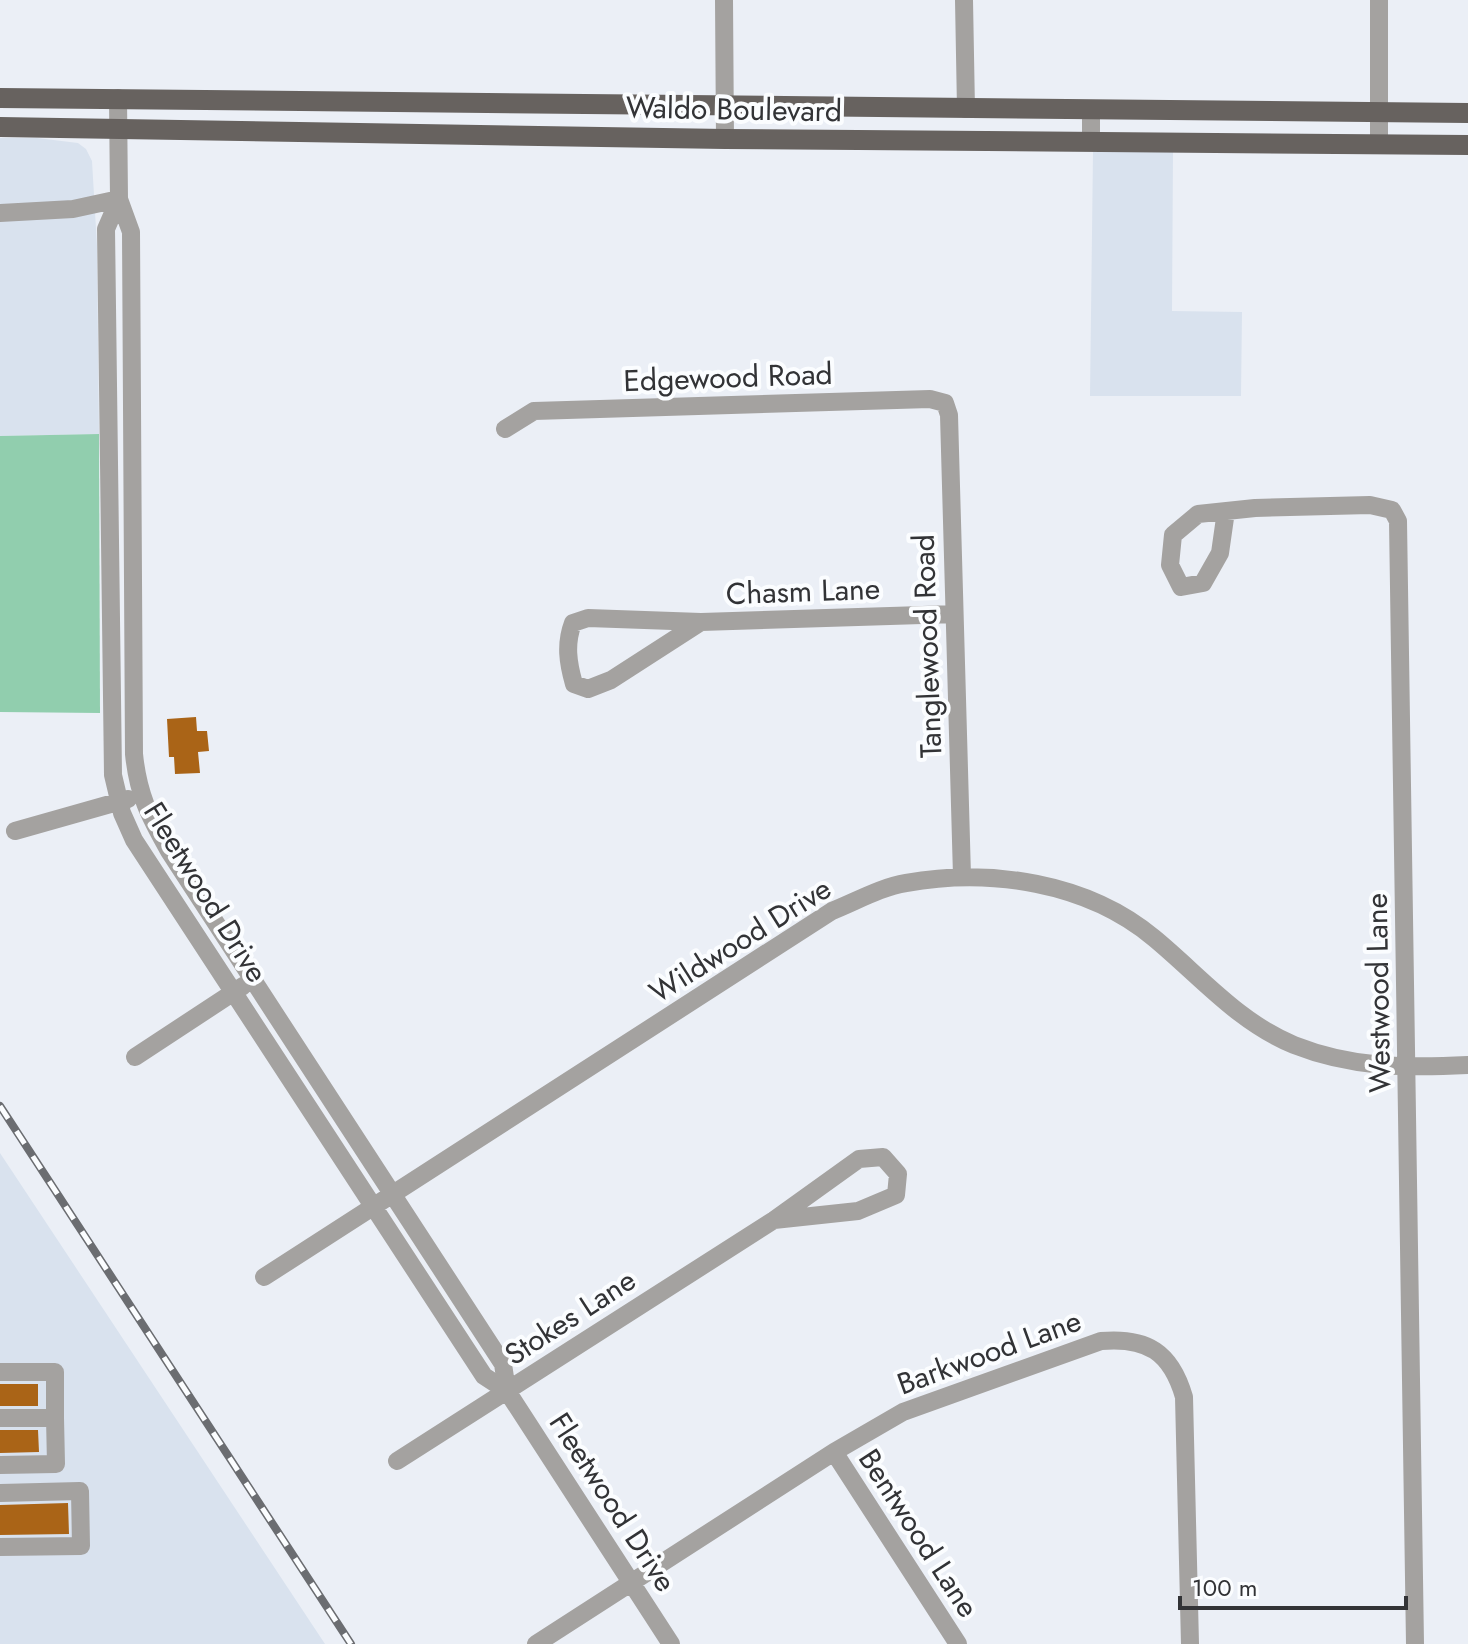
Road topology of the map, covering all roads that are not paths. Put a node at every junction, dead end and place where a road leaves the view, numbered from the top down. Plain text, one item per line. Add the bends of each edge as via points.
1 (724, 0) edge
2 (964, 0) edge
3 (1379, 0) edge
4 (0, 98) edge
5 (118, 98) junction
6 (725, 107) junction
7 (966, 109) junction
8 (1091, 111) junction
9 (1378, 112) junction
10 (1468, 113) edge
11 (0, 127) edge
12 (118, 130) junction
13 (725, 139) junction
14 (1091, 142) junction
15 (1379, 144) junction
16 (1468, 145) edge
17 (119, 199) junction
18 (0, 213) edge
19 (949, 415) joint
20 (505, 429) dead end
21 (1226, 511) dead end
22 (954, 614) junction
23 (701, 622) junction
24 (140, 795) junction
25 (119, 802) junction
26 (15, 831) dead end
27 (962, 876) junction
28 (253, 980) junction
29 (234, 992) junction
30 (135, 1057) dead end
31 (1468, 1065) edge
32 (1407, 1068) junction
33 (393, 1194) junction
34 (372, 1207) junction
35 (774, 1220) junction
36 (264, 1277) dead end
37 (0, 1372) edge
38 (507, 1391) junction
39 (0, 1418) edge
40 (55, 1418) junction
41 (834, 1452) junction
42 (397, 1461) dead end
43 (0, 1465) edge
44 (0, 1493) edge
45 (0, 1547) edge
46 (633, 1583) junction
47 (536, 1644) edge
48 (671, 1644) edge
49 (958, 1644) edge
50 (1190, 1644) edge
51 (1415, 1644) edge

1 - 6 street
2 - 7 street
3 - 9 street
4 - 5 main road, Waldo Boulevard
5 - 6 main road, Waldo Boulevard
5 - 12 street, Fleetwood Drive
6 - 7 main road, Waldo Boulevard
6 - 13 street
7 - 8 main road, Waldo Boulevard
8 - 9 main road, Waldo Boulevard
8 - 14 street
9 - 10 main road, Waldo Boulevard
9 - 15 street
11 - 12 main road, Waldo Boulevard
12 - 13 main road, Waldo Boulevard
12 - 17 street, Fleetwood Drive
13 - 14 main road, Waldo Boulevard
14 - 15 main road, Waldo Boulevard
15 - 16 main road, Waldo Boulevard
17 - 18 street via 73,209
17 - 24 street, Fleetwood Drive via 131,232 134,754
17 - 25 street, Fleetwood Drive via 106,229 111,720
19 - 20 street, Edgewood Road via 945,403 930,399 534,411
19 - 22 street, Tanglewood Road
21 - 32 street, Westwood Lane via 1370,505 1392,510 1398,521
22 - 23 street, Chasm Lane
22 - 27 street, Tanglewood Road
23 - 23 street, Chasm Lane via 588,618 573,623 568,637 574,684 588,689 611,680
24 - 25 street
24 - 28 street, Fleetwood Drive via 169,851
25 - 26 street
25 - 29 street, Fleetwood Drive via 134,840
27 - 32 street, Wildwood Drive via 1040,884 1092,901 1151,936 1225,1003 1269,1032 1358,1064
27 - 33 street, Wildwood Drive via 903,883 832,911
28 - 29 street
28 - 33 street, Fleetwood Drive
29 - 30 street
29 - 34 street, Fleetwood Drive
31 - 32 street, Wildwood Drive
32 - 51 street, Westwood Lane
33 - 34 street, Wildwood Drive
33 - 38 street, Fleetwood Drive via 503,1364
34 - 36 street, Wildwood Drive
34 - 38 street, Fleetwood Drive via 484,1376
35 - 35 street, Stokes Lane via 858,1211 896,1195 898,1174 883,1157 859,1159
35 - 38 street, Stokes Lane
37 - 40 street via 55,1372
38 - 42 street, Stokes Lane
38 - 46 street, Fleetwood Drive
39 - 40 street
40 - 43 street via 56,1464
41 - 46 street, Barkwood Lane
41 - 49 street, Bentwood Lane
41 - 50 street, Barkwood Lane via 903,1412 1101,1341 1124,1339 1148,1347 1171,1365 1184,1397
44 - 45 street via 80,1491 81,1546
46 - 47 street, Barkwood Lane
46 - 48 street, Fleetwood Drive

